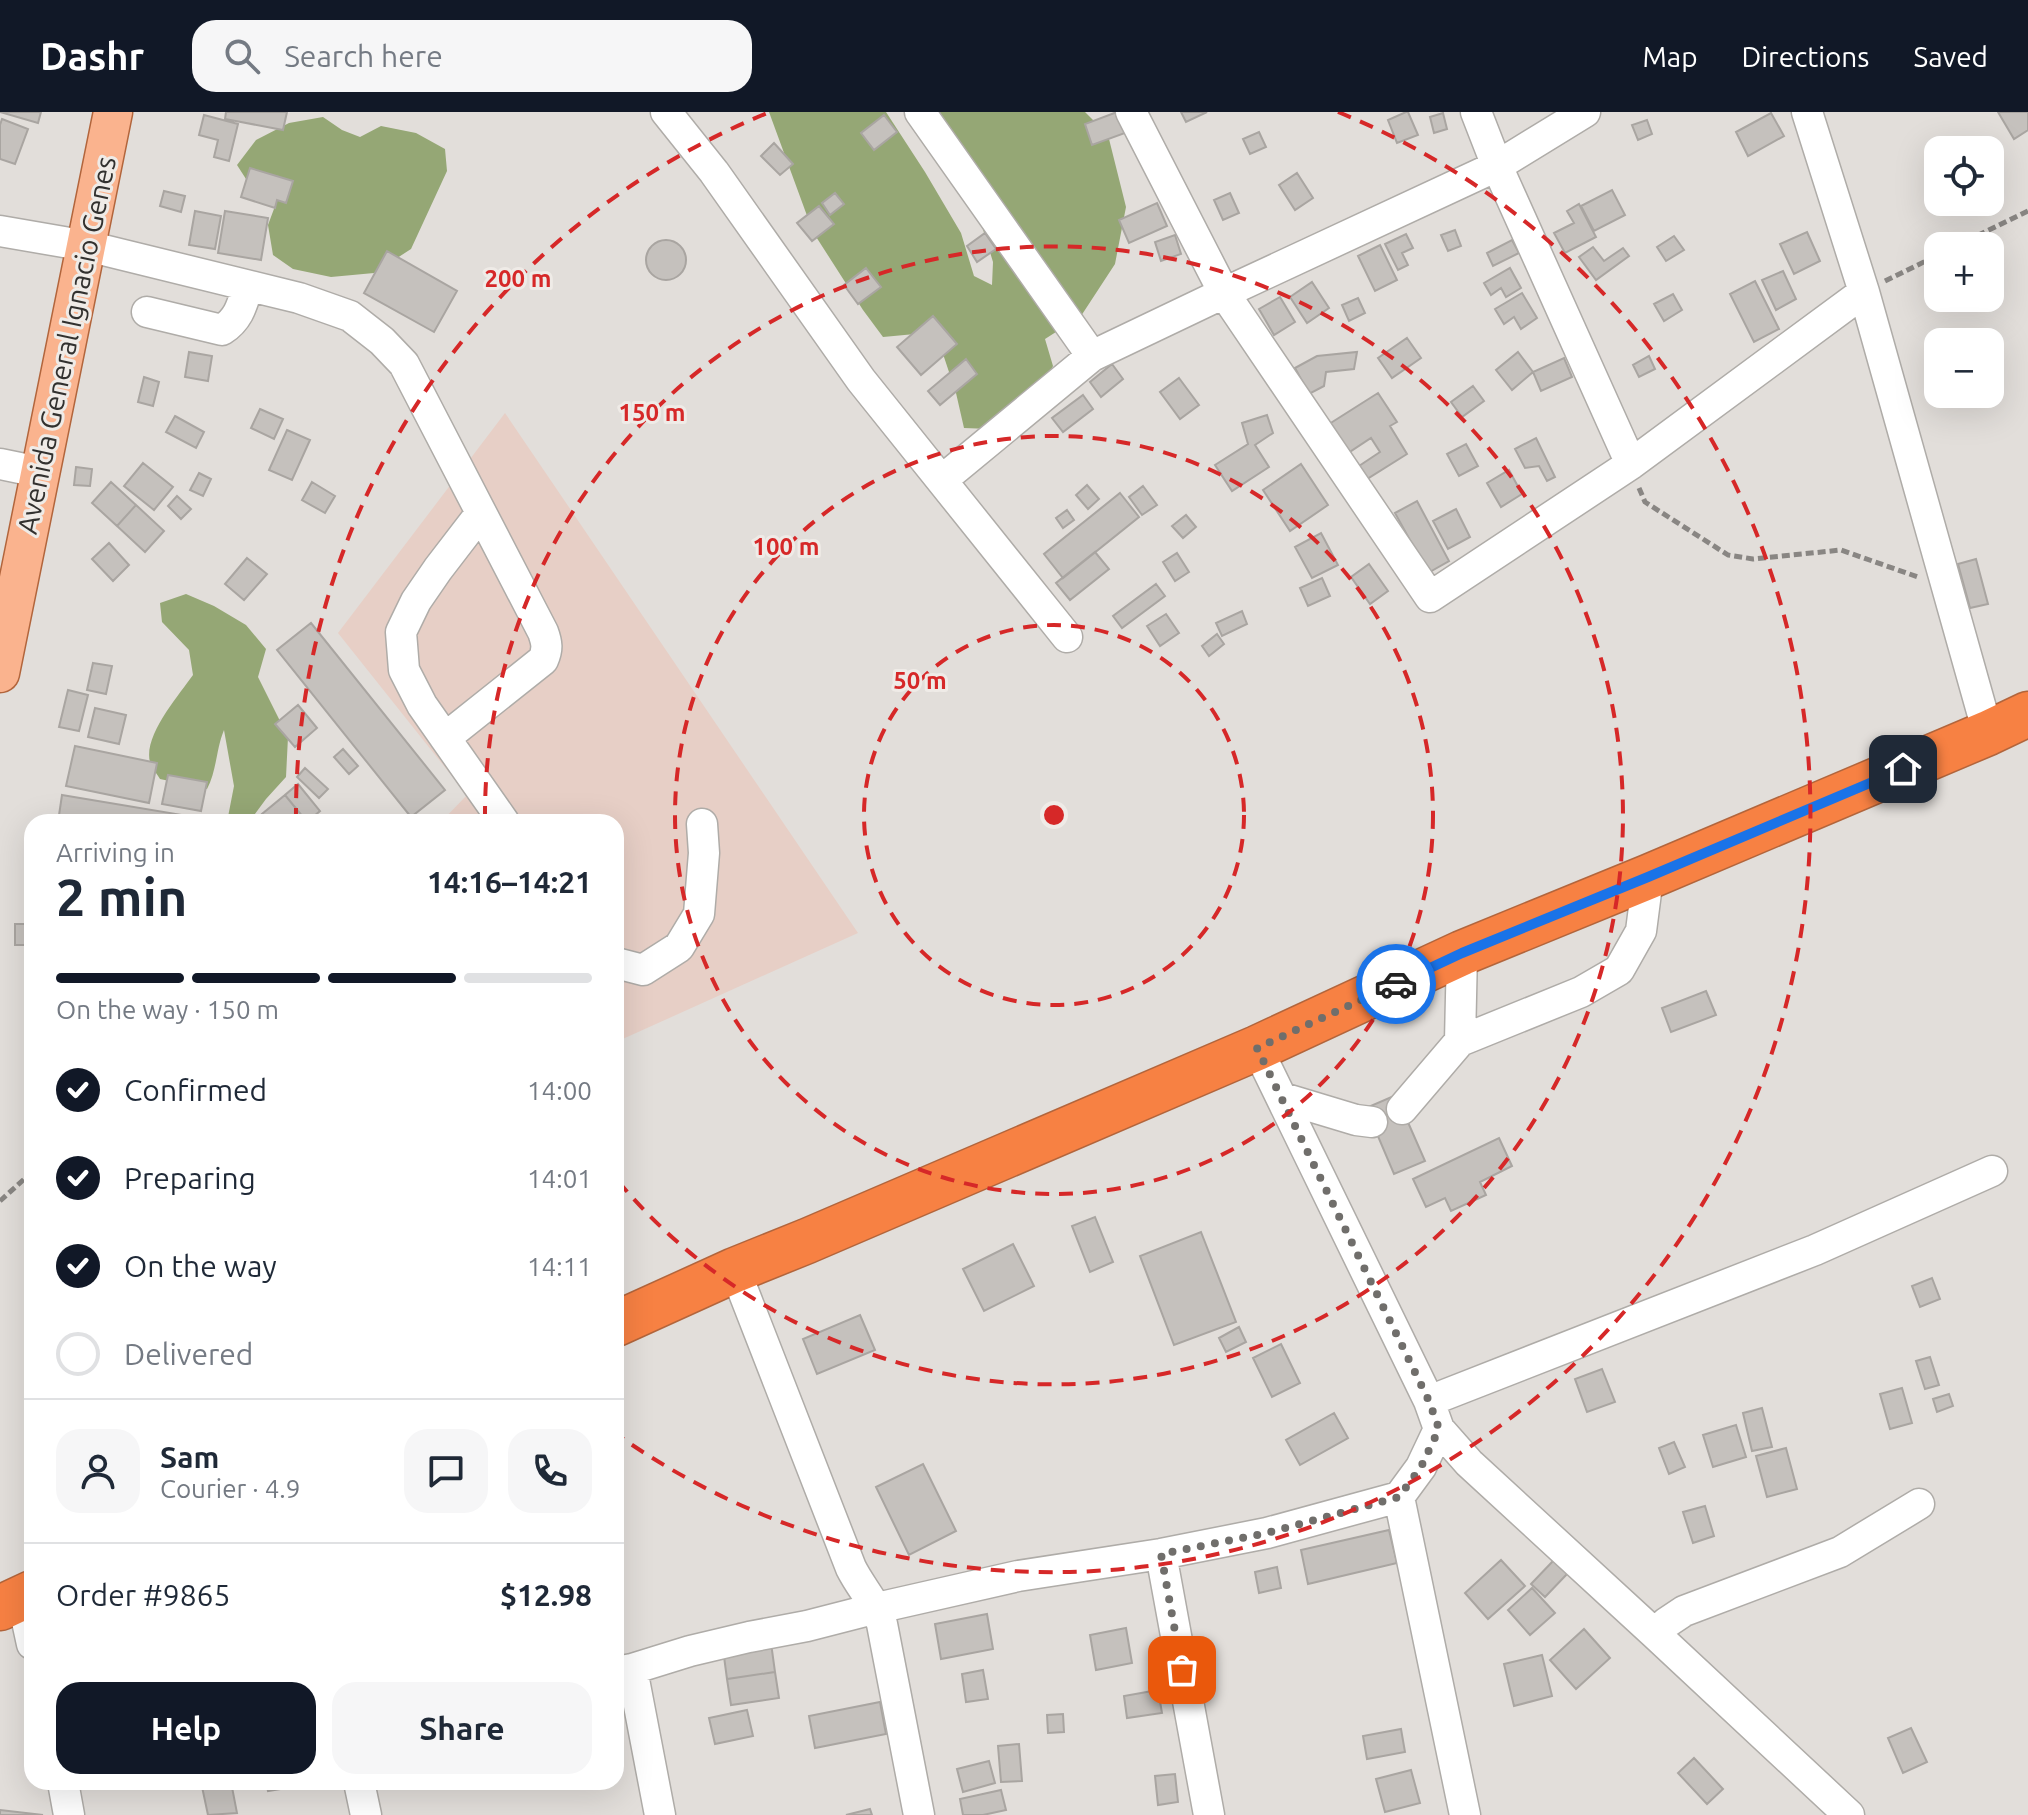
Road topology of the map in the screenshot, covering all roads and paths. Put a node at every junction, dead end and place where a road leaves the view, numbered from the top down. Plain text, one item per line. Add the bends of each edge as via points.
1 (113, 112) edge
2 (666, 112) edge
3 (920, 112) edge
4 (1131, 112) edge
5 (1476, 112) edge
6 (1585, 112) edge
7 (1807, 112) edge
8 (1497, 166) junction
9 (2028, 211) edge
10 (0, 231) edge
11 (1985, 232) edge
12 (87, 246) junction
13 (1924, 262) edge
14 (248, 286) junction
15 (1864, 292) junction
16 (1224, 293) junction
17 (147, 312) dead end
18 (1092, 356) junction
19 (0, 464) edge
20 (1631, 464) junction
21 (39, 472) junction
22 (942, 480) junction
23 (481, 513) junction
24 (1919, 578) dead end
25 (1067, 637) dead end
26 (0, 673) edge
27 (2028, 714) edge
28 (1988, 733) junction
29 (445, 738) junction
30 (498, 814) edge
31 (702, 824) dead end
32 (1648, 877) junction
33 (1462, 953) junction
34 (624, 965) edge
35 (1460, 1041) junction
36 (1257, 1048) junction
37 (1283, 1098) junction
38 (1402, 1109) dead end
39 (1372, 1122) dead end
40 (1992, 1171) dead end
41 (24, 1179) edge
42 (0, 1201) edge
43 (735, 1270) junction
44 (624, 1320) edge
45 (1434, 1415) junction
46 (1399, 1497) junction
47 (1919, 1504) dead end
48 (1161, 1554) junction
49 (17, 1588) edge
50 (877, 1608) junction
51 (24, 1614) edge
52 (1655, 1634) junction
53 (624, 1671) edge
54 (64, 1790) edge
55 (361, 1790) edge
56 (69, 1815) edge
57 (366, 1815) edge
58 (660, 1815) edge
59 (919, 1815) edge
60 (1209, 1815) edge
61 (1465, 1815) edge
62 (1849, 1815) edge

1 - 12 main road, Avenida General Ignacio Genes
2 - 22 street via 861,380
3 - 18 street
4 - 16 street
5 - 8 street
6 - 8 street
7 - 15 street
8 - 16 street
8 - 20 street
9 - 11 path
10 - 12 street
12 - 14 street
12 - 21 main road, Avenida General Ignacio Genes
13 - 15 path
14 - 17 street via 236,318 222,330
14 - 23 street via 350,316 382,341 404,364
15 - 20 street
15 - 28 street
16 - 18 street
16 - 20 street via 1430,597
18 - 22 street
19 - 21 street
20 - 24 path via 1645,502 1728,555 1753,559 1841,550
21 - 26 main road, Avenida General Ignacio Genes
22 - 25 street
23 - 29 street via 416,601 401,632 404,670
23 - 29 street via 543,632 547,650 543,660
27 - 28 highway
28 - 32 highway
29 - 30 street
31 - 34 street via 699,914 679,947 643,970
32 - 33 highway
32 - 35 street via 1641,931 1619,970 1581,992
33 - 35 street
33 - 36 highway
35 - 38 street
36 - 37 street
36 - 43 highway
37 - 39 street
37 - 45 street
40 - 45 street
41 - 42 path
43 - 44 highway
43 - 50 street via 851,1568
45 - 46 street via 1421,1467
45 - 52 street via 1469,1463
46 - 48 street via 1267,1533
46 - 61 street
47 - 52 street via 1840,1552 1684,1611
48 - 50 street via 1018,1576
48 - 60 street
49 - 51 street
50 - 53 street
50 - 59 street
52 - 62 street
53 - 58 street
54 - 56 street
55 - 57 street

